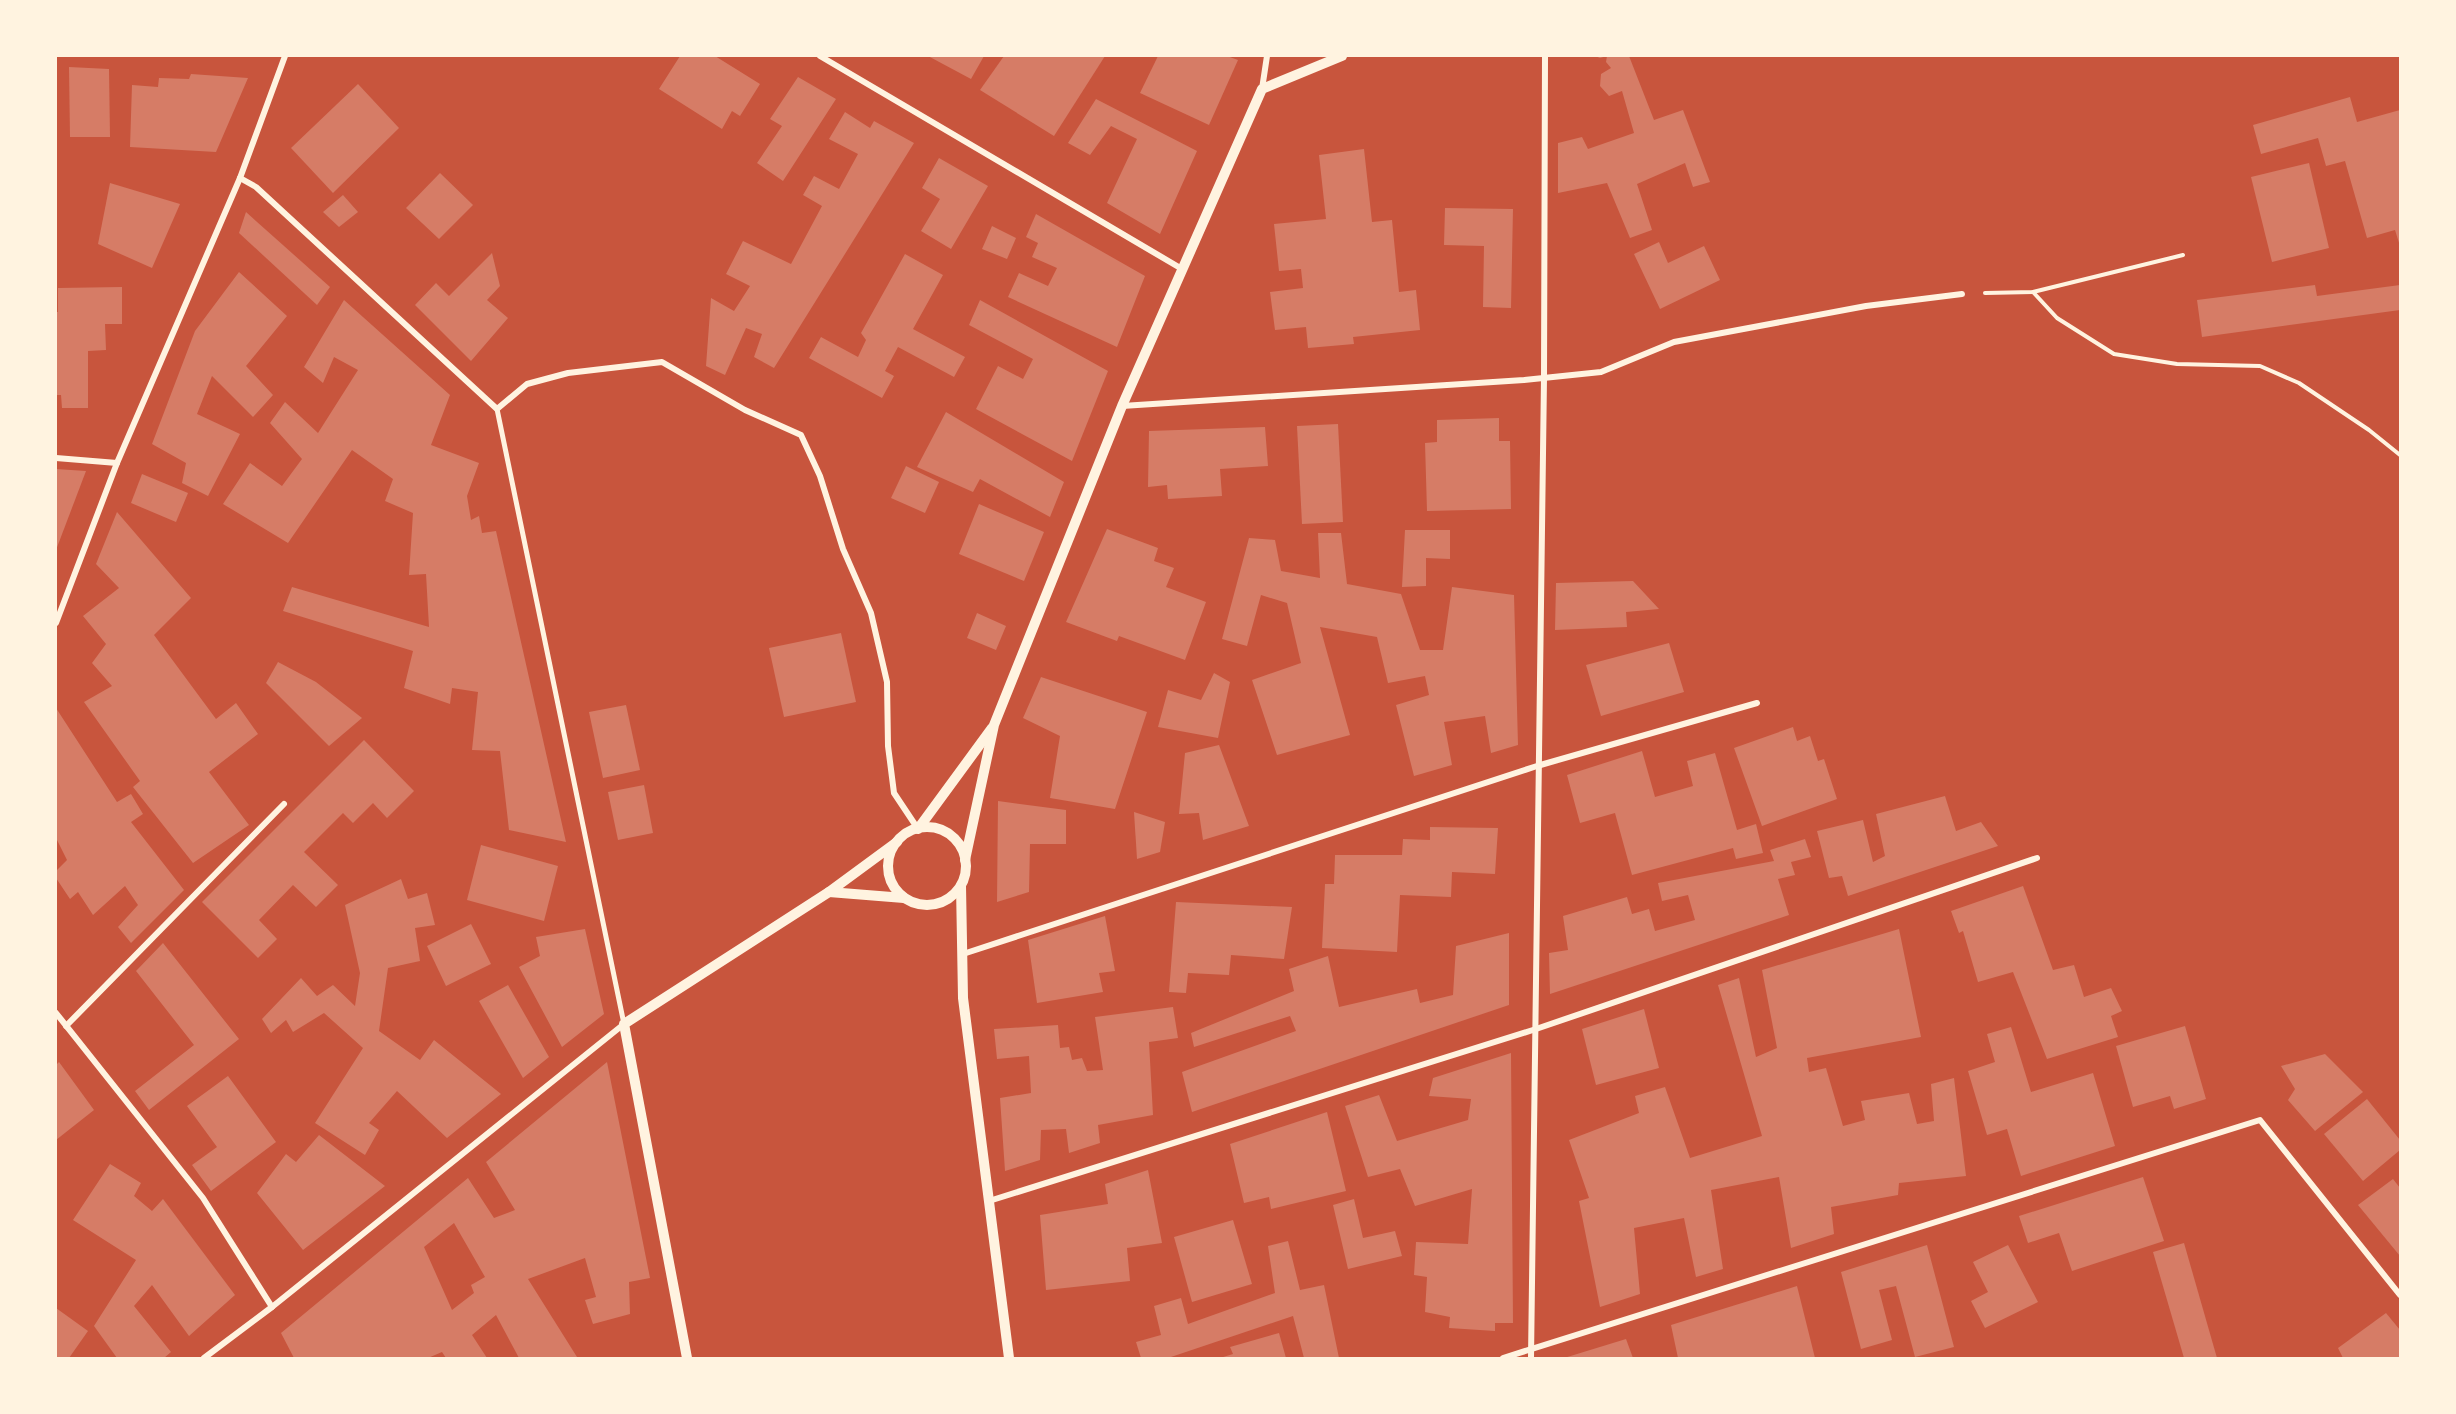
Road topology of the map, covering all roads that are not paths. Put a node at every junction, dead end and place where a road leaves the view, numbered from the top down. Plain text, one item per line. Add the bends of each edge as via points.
1 (285, 56) edge
2 (820, 56) edge
3 (1267, 56) edge
4 (1342, 56) edge
5 (1545, 56) edge
6 (1262, 89) junction
7 (240, 178) junction
8 (1182, 269) junction
9 (1962, 294) road end
10 (1544, 378) junction
11 (1122, 406) junction
12 (497, 409) junction
13 (56, 458) edge
14 (117, 463) junction
15 (56, 623) edge
16 (1757, 703) dead end
17 (994, 725) junction
18 (1537, 766) junction
19 (284, 804) dead end
20 (918, 829) junction
21 (897, 842) junction
22 (2037, 858) dead end
23 (965, 860) junction
24 (961, 885) junction
25 (829, 892) junction
26 (904, 898) junction
27 (963, 954) junction
28 (56, 1013) edge
29 (624, 1024) junction
30 (66, 1026) junction
31 (1536, 1029) junction
32 (988, 1201) junction
33 (2400, 1295) edge
34 (272, 1306) junction
35 (1531, 1350) junction
36 (204, 1359) edge
37 (687, 1359) edge
38 (1009, 1359) edge
39 (1503, 1359) edge
40 (1531, 1359) edge

1 - 7 street
2 - 8 street
3 - 6 street
4 - 6 street
5 - 10 street
6 - 8 street
7 - 12 street via 256,187
7 - 14 street
8 - 11 street
9 - 10 street via 1866,306 1674,342 1601,372
10 - 11 street
10 - 18 street
11 - 17 street
12 - 20 street via 527,384 568,373 662,362 745,410 801,435 871,613 887,682 888,746 894,793
12 - 29 street
13 - 14 street
14 - 15 street
16 - 18 street
17 - 20 street
17 - 23 street
18 - 27 street
18 - 31 street
19 - 30 street
20 - 21 street
20 - 23 street via 943,831 961,848
21 - 25 street
21 - 26 street via 888,865 895,889
22 - 31 street
23 - 24 street
24 - 26 street via 953,896 929,905
24 - 27 street
25 - 26 street
25 - 29 street
27 - 32 street via 963,998
28 - 30 street
29 - 34 street
29 - 37 street
30 - 34 street via 203,1198
31 - 32 street
31 - 35 street
32 - 38 street
33 - 35 street via 2260,1120
34 - 36 street
35 - 39 street
35 - 40 street

